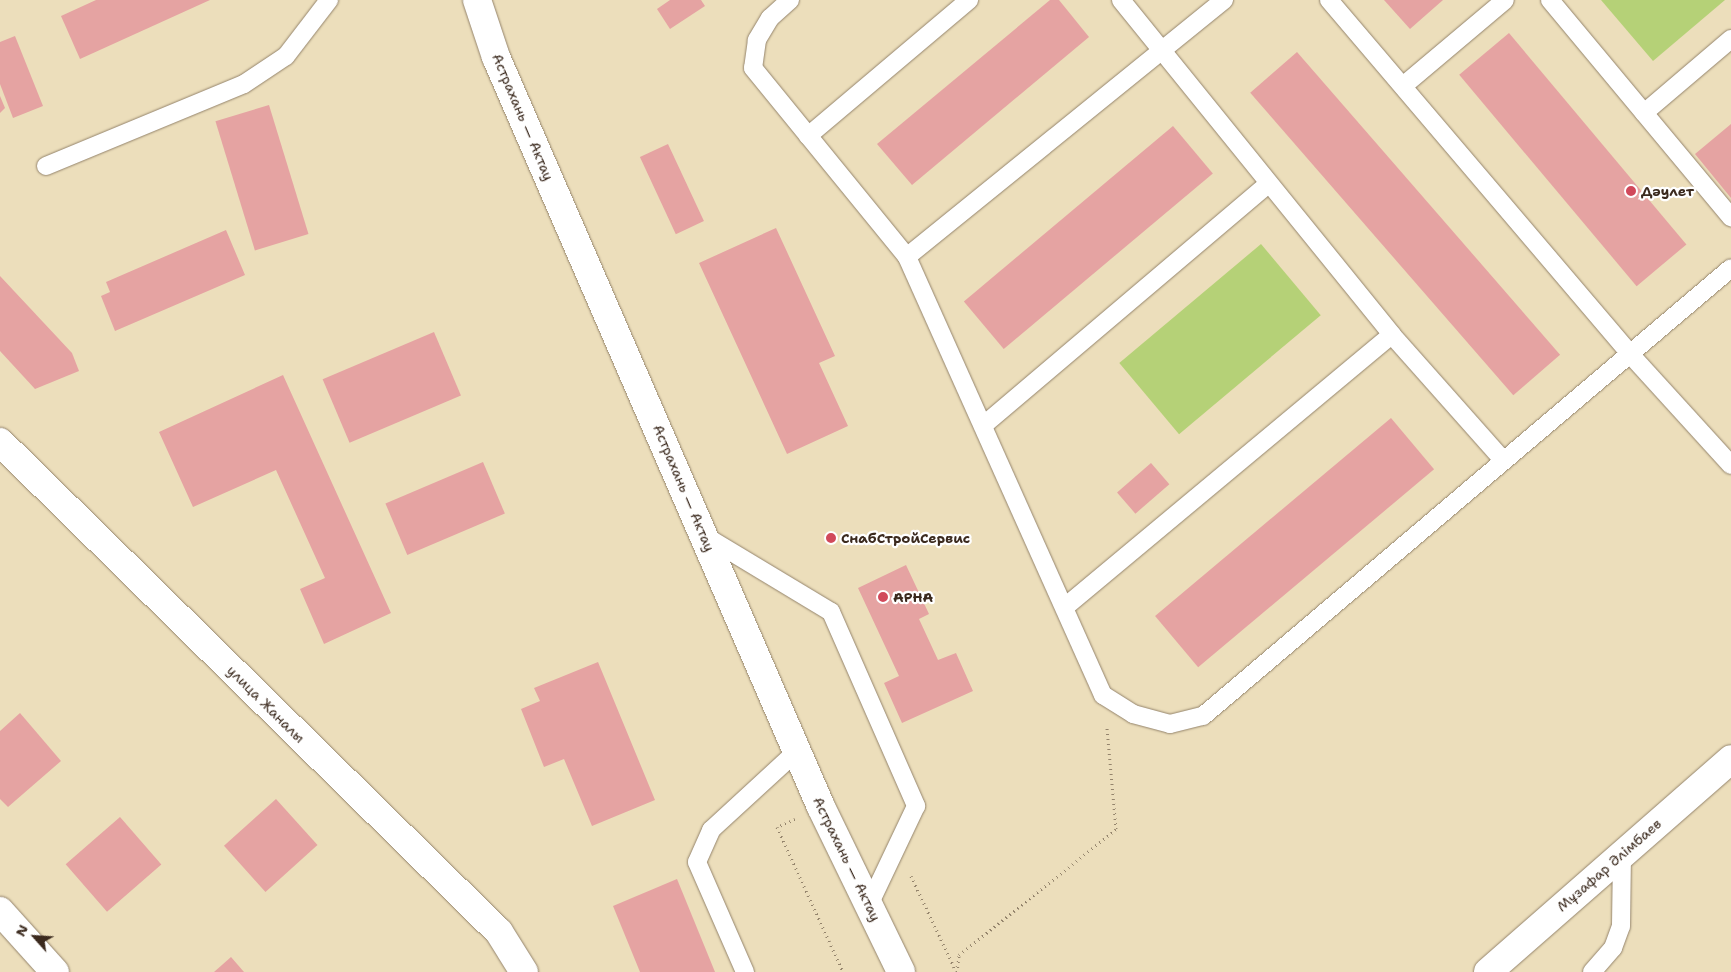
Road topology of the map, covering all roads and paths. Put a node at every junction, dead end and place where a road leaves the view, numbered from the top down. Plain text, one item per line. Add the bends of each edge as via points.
1 (329, 0) edge
2 (477, 0) edge
3 (790, 0) edge
4 (968, 0) edge
5 (1121, 0) edge
6 (1224, 0) edge
7 (1330, 0) edge
8 (1505, 0) edge
9 (1550, 0) edge
10 (1731, 39) edge
11 (1162, 49) junction
12 (1403, 86) junction
13 (1644, 113) junction
14 (808, 136) junction
15 (46, 166) dead end
16 (1268, 184) junction
17 (1731, 217) edge
18 (907, 257) junction
19 (1731, 268) edge
20 (1392, 335) junction
21 (1630, 354) junction
22 (985, 424) junction
23 (0, 442) edge
24 (1503, 460) junction
25 (1731, 465) edge
26 (705, 536) junction
27 (1066, 607) junction
28 (1103, 695) junction
29 (797, 751) junction
30 (1731, 759) edge
31 (821, 807) junction
32 (897, 847) junction
33 (1622, 854) junction
34 (869, 905) junction
35 (0, 911) edge
36 (55, 972) edge
37 (524, 972) edge
38 (745, 972) edge
39 (843, 972) edge
40 (901, 972) edge
41 (957, 972) edge
42 (1488, 972) edge
43 (1592, 972) edge

1 - 15 lane via 286,56 244,84
2 - 26 main road, Астрахань — Актау via 496,57
3 - 14 lane via 770,18 757,40 753,68
4 - 14 lane
5 - 11 lane
6 - 11 lane
7 - 12 lane
8 - 12 lane
9 - 13 lane
10 - 13 lane
11 - 16 lane
11 - 18 lane
12 - 21 lane
13 - 17 lane
14 - 18 lane
16 - 20 lane
16 - 22 lane
18 - 22 lane
19 - 21 lane
20 - 24 lane
20 - 27 lane
21 - 24 lane
21 - 25 lane
22 - 27 lane
23 - 37 main road, улица Жаналы via 499,932
24 - 28 lane via 1203,716 1170,724 1133,714
26 - 29 main road, Астрахань — Актау
26 - 32 lane via 831,612 916,806
27 - 28 lane
28 - 41 path via 1116,792 1116,829 959,955
29 - 31 main road, Астрахань — Актау
29 - 38 lane via 711,830 697,862
30 - 33 main road, Мұзафар Әлімбаев
31 - 34 main road, Астрахань — Актау
31 - 39 path via 776,827
32 - 34 lane
32 - 41 path
33 - 42 main road, Мұзафар Әлімбаев
33 - 43 lane via 1621,926 1613,948
34 - 40 main road, Астрахань — Актау
35 - 36 main road

